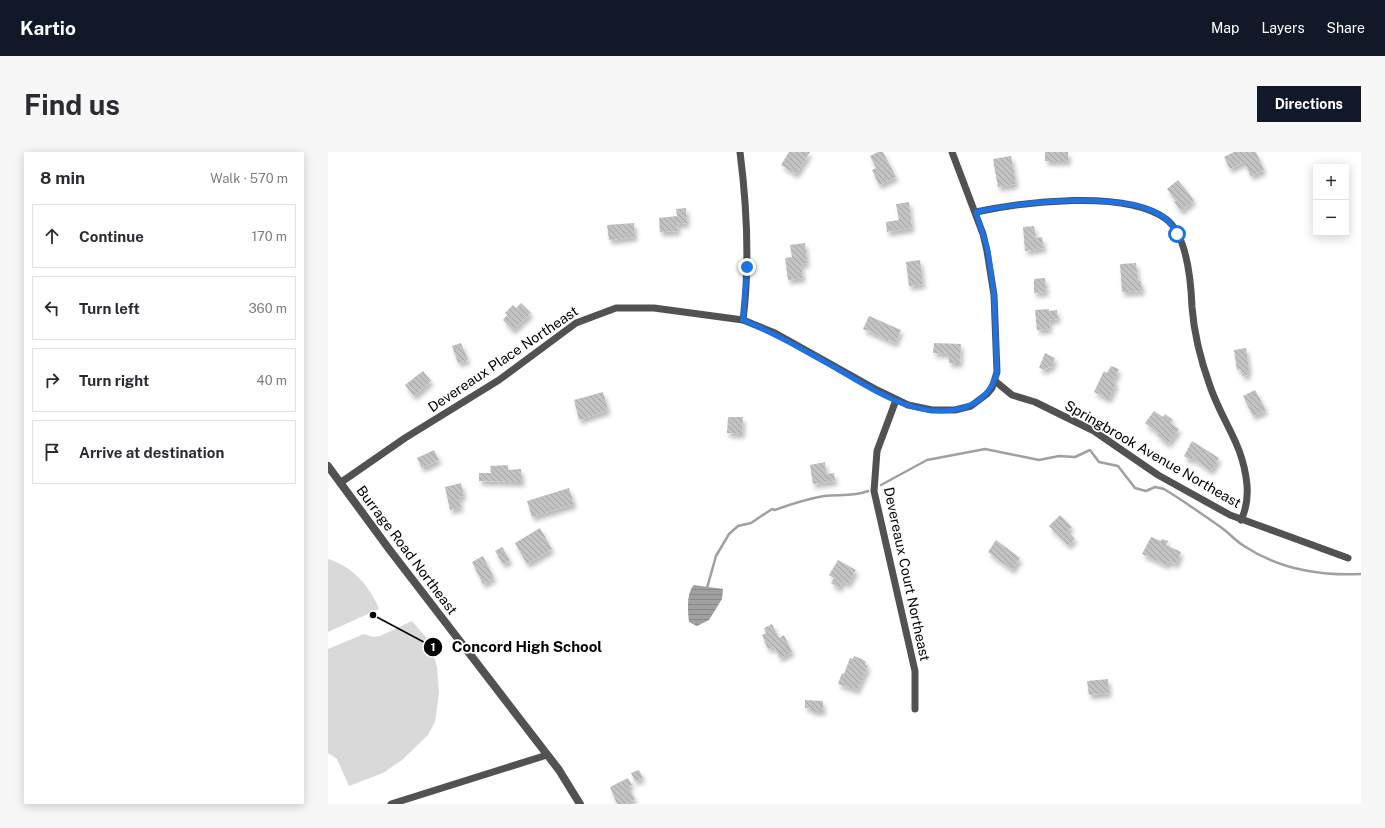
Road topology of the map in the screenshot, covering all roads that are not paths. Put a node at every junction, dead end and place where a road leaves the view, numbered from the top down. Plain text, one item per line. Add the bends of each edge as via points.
1 (740, 152) edge
2 (952, 152) edge
3 (976, 212) junction
4 (743, 320) junction
5 (995, 381) junction
6 (896, 400) junction
7 (328, 466) edge
8 (340, 483) junction
9 (1241, 520) junction
10 (1348, 558) dead end
11 (916, 709) dead end
12 (547, 754) junction
13 (391, 804) edge
14 (580, 804) edge

1 - 4 street via 747,267
2 - 3 street, Devereaux Place Northeast
3 - 5 street, Devereaux Place Northeast via 988,251 994,295 998,362
3 - 9 street via 1041,201 1113,203 1146,208 1166,219 1177,234 1188,266 1193,316 1201,359 1210,388 1234,436 1245,468 1247,508
4 - 6 street, Devereaux Place Northeast via 775,334
4 - 8 street, Devereaux Place Northeast via 699,313 625,307 602,311 576,323 499,380 405,438
5 - 6 street, Devereaux Place Northeast via 987,394 971,406 956,410 926,409
5 - 9 street, Springbrook Avenue Northeast via 1012,395 1036,402 1094,431 1158,475
6 - 11 street, Devereaux Court Northeast via 877,451 874,490 915,671
7 - 8 street, Burrage Road Northeast
8 - 12 street, Burrage Road Northeast
9 - 10 street, Springbrook Avenue Northeast
12 - 13 street
12 - 14 street, Burrage Road Northeast

